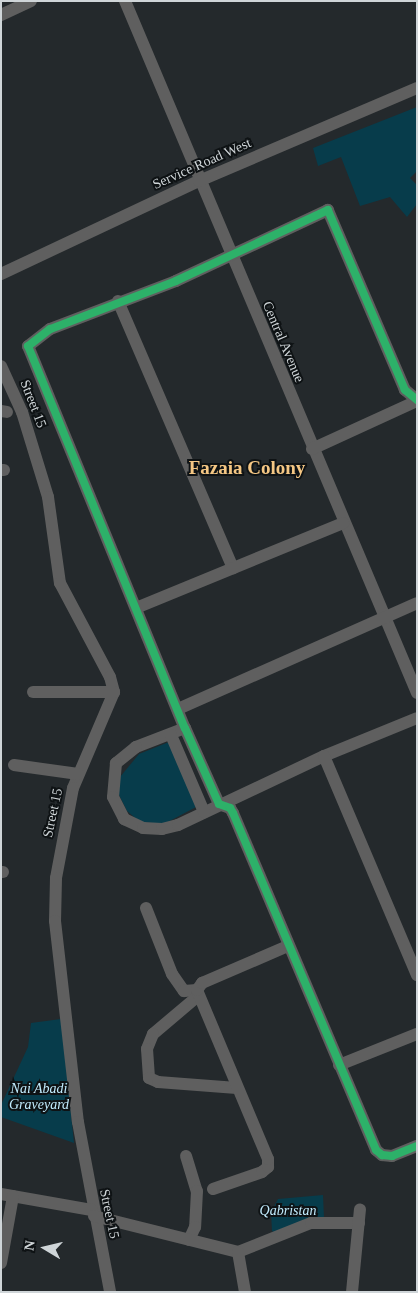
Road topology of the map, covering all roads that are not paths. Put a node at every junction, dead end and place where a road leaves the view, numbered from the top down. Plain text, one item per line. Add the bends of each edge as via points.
1 (31, 1) edge
2 (125, 1) edge
3 (1, 15) edge
4 (417, 88) edge
5 (199, 181) junction
6 (231, 256) junction
7 (1, 274) edge
8 (118, 301) junction
9 (1, 366) edge
10 (417, 400) edge
11 (312, 449) junction
12 (343, 523) junction
13 (233, 568) junction
14 (417, 603) edge
15 (136, 608) junction
16 (384, 617) junction
17 (33, 692) dead end
18 (114, 692) junction
19 (417, 693) edge
20 (178, 708) junction
21 (417, 718) edge
22 (186, 728) junction
23 (171, 735) junction
24 (324, 756) junction
25 (14, 766) dead end
26 (78, 774) junction
27 (219, 804) junction
28 (204, 812) junction
29 (146, 908) dead end
30 (288, 946) junction
31 (417, 975) edge
32 (198, 993) junction
33 (417, 1034) edge
34 (339, 1066) junction
35 (237, 1088) junction
36 (417, 1146) edge
37 (186, 1156) dead end
38 (213, 1189) dead end
39 (7, 1195) edge
40 (360, 1209) dead end
41 (93, 1213) junction
42 (359, 1223) junction
43 (189, 1240) junction
44 (238, 1252) junction
45 (1, 1263) edge
46 (110, 1292) edge
47 (245, 1292) edge
48 (352, 1292) edge

1 - 3 street
2 - 5 street, Central Avenue
4 - 5 street, Service Road West
5 - 6 street, Central Avenue
5 - 7 street, Service Road West
6 - 8 street via 176,281
6 - 10 street via 328,210 405,390
6 - 11 street, Central Avenue
8 - 13 street
8 - 15 street via 50,329 28,346
9 - 18 street, Street 15 via 22,412 48,497 60,584 110,677
10 - 11 street
11 - 12 street, Central Avenue
12 - 13 street
12 - 16 street, Central Avenue
13 - 15 street
14 - 16 street
15 - 20 street
16 - 19 street, Central Avenue
16 - 20 street
17 - 18 street
18 - 26 street, Street 15
20 - 22 street
21 - 24 street
22 - 23 street
22 - 27 street
23 - 28 street
23 - 28 street via 136,747 116,763 113,796 124,819 143,828 162,829 178,825
24 - 27 street
24 - 31 street
25 - 26 street
26 - 41 street, Street 15 via 57,871 55,921 78,1122
27 - 28 street
27 - 30 street via 230,808
29 - 32 street via 172,974 184,991
30 - 32 street via 202,983
30 - 34 street
32 - 35 street
32 - 35 street via 153,1034 147,1049 149,1078 158,1082
33 - 34 street
34 - 36 street via 376,1150 382,1155 392,1156
35 - 38 street via 268,1159 268,1167
37 - 43 street via 197,1191 195,1227
39 - 41 street
39 - 45 street
40 - 42 street
41 - 43 street
41 - 46 street, Street 15
42 - 44 street via 311,1223
42 - 48 street
43 - 44 street
44 - 47 street

